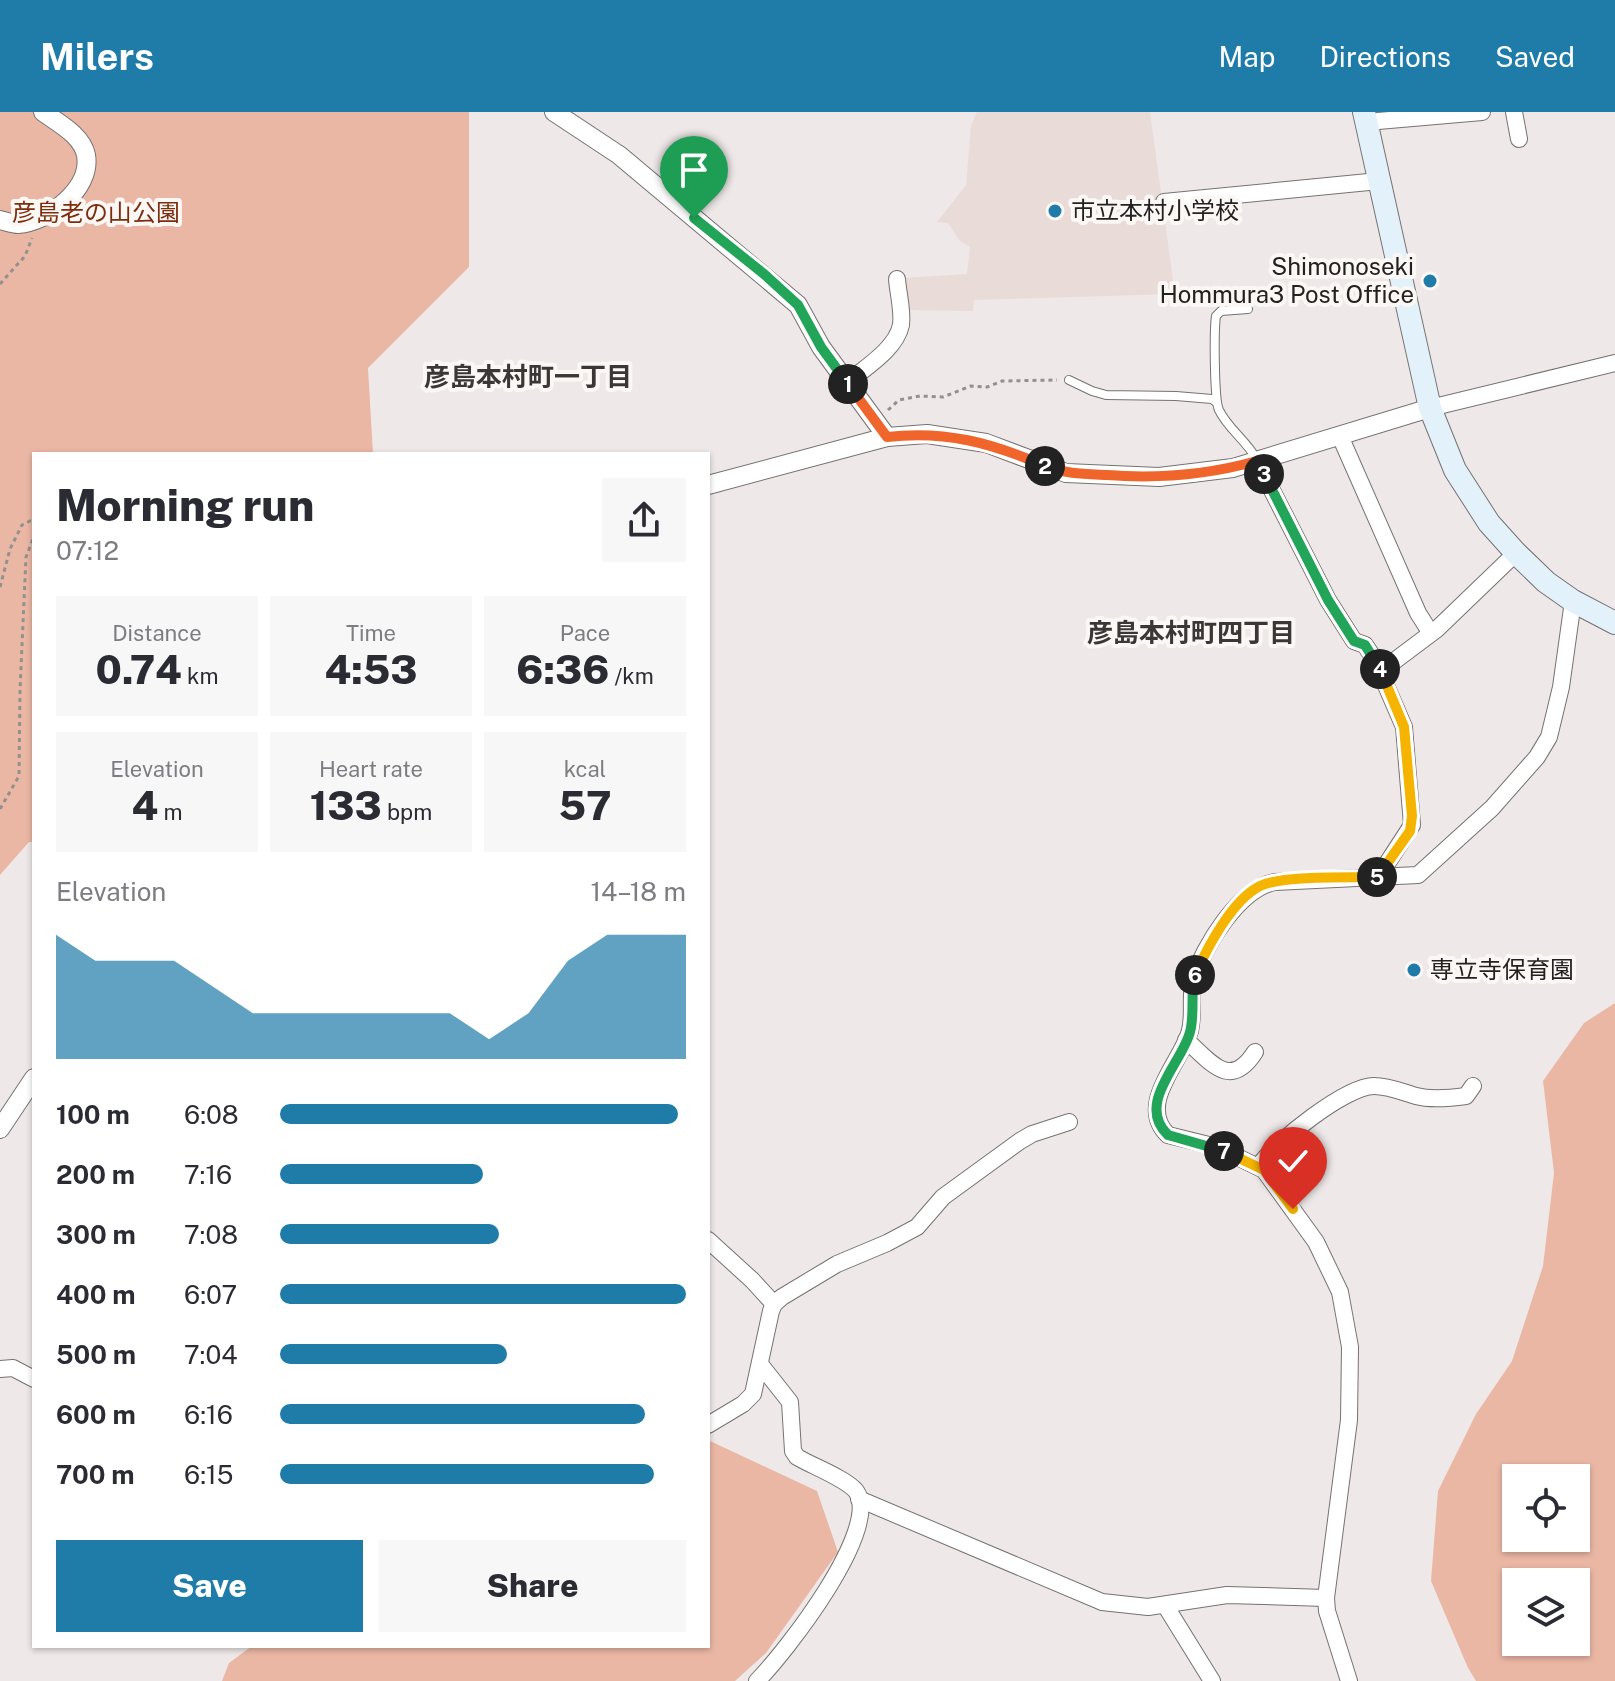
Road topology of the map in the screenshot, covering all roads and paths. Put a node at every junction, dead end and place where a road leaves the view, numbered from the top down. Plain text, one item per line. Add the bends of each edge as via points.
1 (43, 112) edge
2 (554, 112) edge
3 (1482, 112) edge
4 (1514, 112) edge
5 (1371, 116) edge
6 (1519, 139) dead end
7 (1379, 181) junction
8 (1164, 202) dead end
9 (0, 220) edge
10 (33, 234) dead end
11 (897, 279) dead end
12 (0, 284) edge
13 (1248, 309) dead end
14 (1615, 363) edge
15 (1069, 380) joint
16 (848, 382) junction
17 (1216, 402) junction
18 (1430, 408) junction
19 (890, 416) dead end
20 (1340, 436) junction
21 (887, 437) junction
22 (1257, 461) junction
23 (710, 484) edge
24 (32, 522) edge
25 (32, 541) edge
26 (1516, 553) junction
27 (0, 587) edge
28 (1573, 601) junction
29 (1615, 623) edge
30 (1430, 632) junction
31 (1381, 671) junction
32 (0, 809) edge
33 (1386, 876) junction
34 (1186, 1040) junction
35 (1255, 1052) dead end
36 (32, 1081) edge
37 (1473, 1086) dead end
38 (1069, 1122) dead end
39 (0, 1129) edge
40 (1259, 1166) junction
41 (710, 1242) edge
42 (774, 1304) junction
43 (760, 1364) junction
44 (0, 1369) edge
45 (32, 1378) edge
46 (710, 1424) edge
47 (859, 1499) junction
48 (1326, 1598) junction
49 (1165, 1605) junction
50 (757, 1681) edge
51 (1212, 1681) edge
52 (1349, 1681) edge

1 - 9 street via 77,137 86,154 81,183 48,215 18,224
2 - 16 street via 619,155 798,305
3 - 5 street
4 - 6 street
5 - 7 main road
7 - 8 street
7 - 18 main road
10 - 12 path via 25,256
11 - 16 street via 902,322 898,332
13 - 17 lane via 1216,316
14 - 18 street
15 - 17 lane via 1106,395
15 - 19 path via 1002,381 943,397 899,400 888,410
16 - 21 street
17 - 22 lane
18 - 20 street
18 - 26 main road via 1469,495
20 - 22 street
20 - 30 street
21 - 22 street via 927,434 986,443 1057,471 1094,475 1185,475
21 - 23 street
22 - 31 street via 1328,600
24 - 27 path via 22,525 10,549
25 - 32 path via 26,557 19,776
26 - 28 main road
26 - 30 street
28 - 29 main road
28 - 33 street via 1556,714 1544,748 1492,808 1423,872
30 - 31 street
31 - 33 street via 1404,727 1412,816 1410,831 1386,865
33 - 34 street via 1275,882 1254,890 1212,940 1195,975
34 - 35 street via 1230,1073
34 - 40 street via 1157,1102 1162,1130
36 - 39 street
37 - 40 street via 1466,1096 1423,1097 1378,1086 1362,1088 1309,1120
38 - 42 street via 1020,1141 950,1191 917,1227 837,1264
40 - 48 street via 1326,1260 1340,1292 1348,1332 1348,1434
41 - 42 street
42 - 43 street
43 - 46 street via 753,1394
43 - 47 street via 790,1402 793,1451 849,1485
44 - 45 street via 13,1368
47 - 49 street via 1085,1596 1132,1607
47 - 50 street via 861,1515 838,1573
48 - 49 street via 1240,1594
48 - 52 street
49 - 51 street

